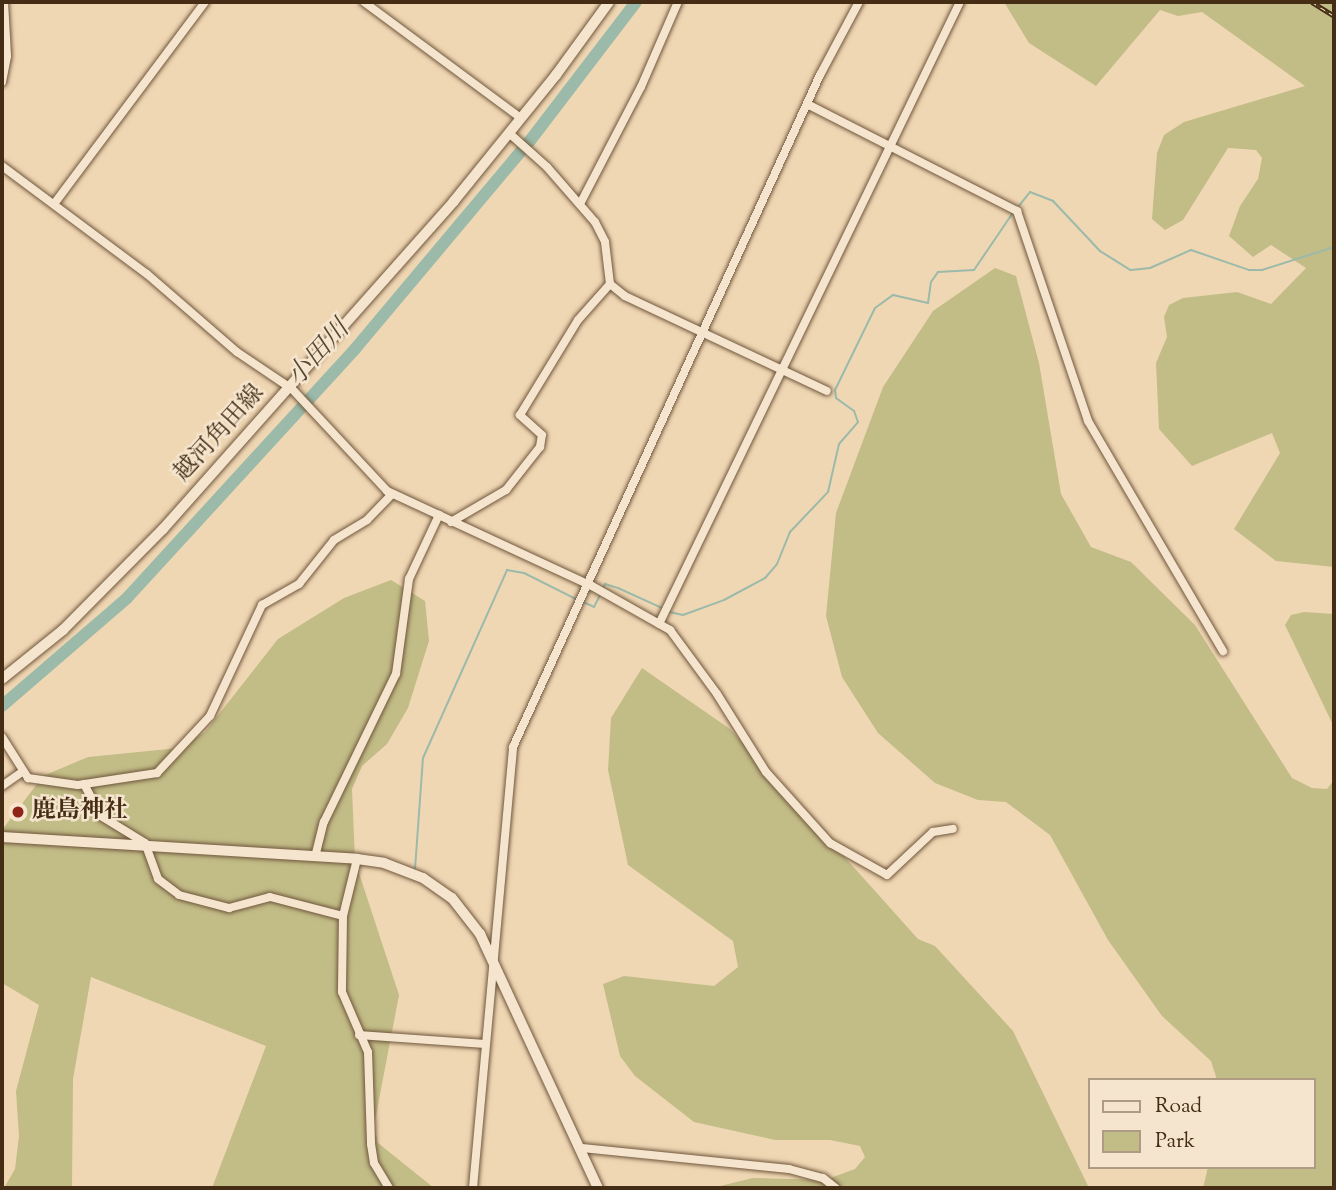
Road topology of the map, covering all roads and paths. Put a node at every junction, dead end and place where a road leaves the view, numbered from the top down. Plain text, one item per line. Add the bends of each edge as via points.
1 (4, 2) edge
2 (205, 2) edge
3 (364, 2) edge
4 (609, 2) edge
5 (678, 2) edge
6 (859, 2) edge
7 (960, 2) edge
8 (4, 34) edge
9 (2, 82) edge
10 (807, 104) junction
11 (521, 118) junction
12 (509, 132) junction
13 (890, 146) junction
14 (2, 166) edge
15 (54, 204) junction
16 (580, 204) junction
17 (610, 284) junction
18 (701, 331) junction
19 (783, 369) junction
20 (288, 389) junction
21 (828, 391) dead end
22 (392, 494) junction
23 (439, 515) junction
24 (451, 522) junction
25 (586, 584) junction
26 (659, 624) junction
27 (1223, 651) dead end
28 (4, 673) edge
29 (2, 737) edge
30 (22, 772) junction
31 (84, 784) junction
32 (2, 786) edge
33 (953, 829) dead end
34 (2, 837) edge
35 (149, 848) junction
36 (315, 857) junction
37 (357, 859) junction
38 (343, 916) junction
39 (495, 964) junction
40 (359, 1034) junction
41 (485, 1044) junction
42 (582, 1148) junction
43 (389, 1188) edge
44 (473, 1188) edge
45 (598, 1188) edge
46 (836, 1188) edge

1 - 8 street
2 - 15 street
3 - 11 street
4 - 11 main road, 越河角田線
5 - 16 street
6 - 10 street
7 - 13 street
8 - 9 street via 6,72
10 - 13 street
10 - 18 street via 732,274
11 - 12 main road, 越河角田線
12 - 16 street
12 - 20 main road, 越河角田線
13 - 19 street
13 - 27 street via 1017,211 1088,421
14 - 15 street
15 - 20 street
16 - 17 street via 605,242
17 - 18 street via 625,296
17 - 24 street via 578,320 520,415 542,435 540,447 506,490
18 - 19 street
18 - 25 street
19 - 21 street
19 - 26 street
20 - 22 street
20 - 28 main road, 越河角田線 via 121,575
22 - 23 street
22 - 31 street via 367,520 334,540 299,584 262,605 210,716 158,773
23 - 24 street
23 - 36 street via 409,579 397,674 324,822
24 - 25 street
25 - 26 street
25 - 39 street via 513,747
26 - 33 street via 676,635 766,772 830,843 887,875 933,832
29 - 30 street
30 - 31 street via 28,778 52,783
30 - 32 street
31 - 35 street via 101,816 138,836
34 - 35 main road
35 - 36 main road
35 - 38 street via 158,879 179,895 229,908 270,897
36 - 37 main road
37 - 38 street
37 - 39 main road via 404,869 452,898 480,934
38 - 40 street via 342,992
39 - 41 street
39 - 42 main road
40 - 41 street
40 - 43 street via 370,1063 374,1163
41 - 44 street
42 - 45 main road
42 - 46 street via 789,1169 822,1178

